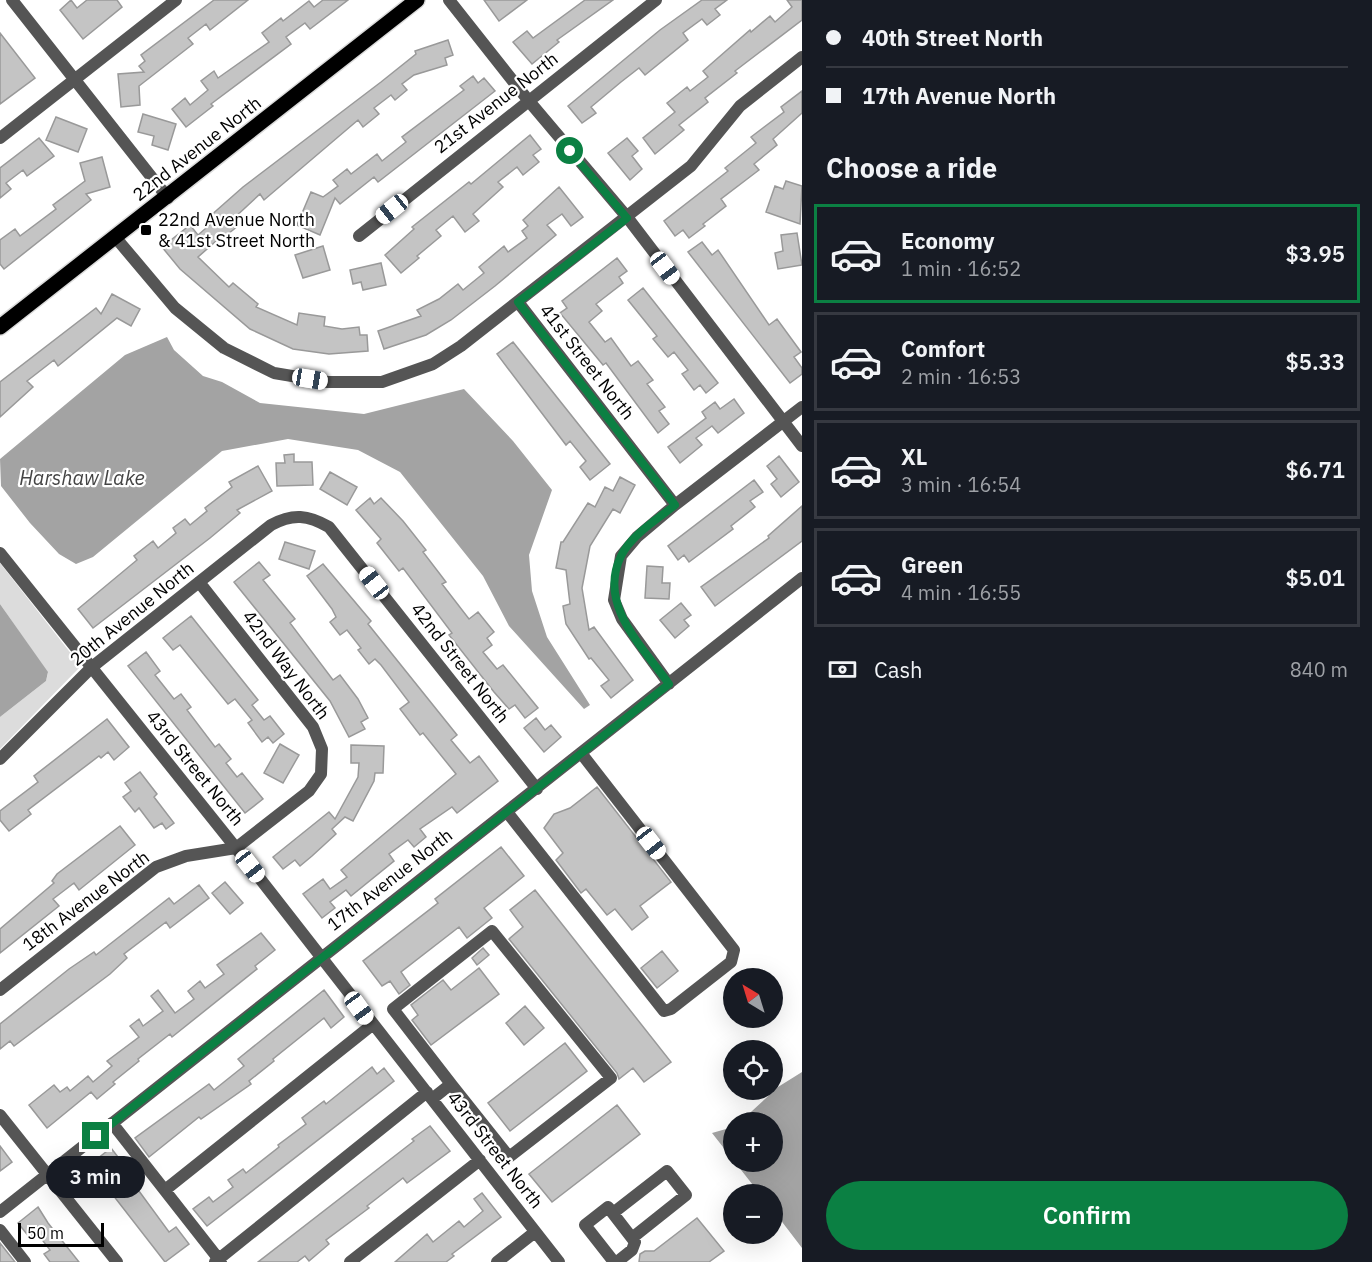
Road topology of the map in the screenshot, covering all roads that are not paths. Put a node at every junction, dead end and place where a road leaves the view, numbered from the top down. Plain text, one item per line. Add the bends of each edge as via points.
1 (12, 0) edge
2 (176, 0) edge
3 (417, 0) edge
4 (449, 0) edge
5 (656, 0) edge
6 (802, 57) edge
7 (74, 80) junction
8 (528, 100) junction
9 (0, 138) edge
10 (168, 198) junction
11 (627, 218) junction
12 (358, 236) dead end
13 (116, 238) junction
14 (518, 302) junction
15 (0, 327) edge
16 (802, 407) edge
17 (783, 422) junction
18 (802, 446) edge
19 (675, 505) junction
20 (300, 516) joint
21 (0, 553) edge
22 (802, 578) edge
23 (199, 582) junction
24 (92, 667) junction
25 (669, 684) junction
26 (582, 753) junction
27 (0, 759) edge
28 (537, 789) junction
29 (507, 812) junction
30 (236, 848) junction
31 (321, 957) junction
32 (0, 990) edge
33 (372, 1025) junction
34 (451, 1084) junction
35 (430, 1095) junction
36 (0, 1116) edge
37 (112, 1123) junction
38 (480, 1160) junction
39 (47, 1176) junction
40 (165, 1190) junction
41 (0, 1212) edge
42 (613, 1213) junction
43 (0, 1230) edge
44 (535, 1232) junction
45 (632, 1238) junction
46 (218, 1261) edge
47 (25, 1262) edge
48 (117, 1262) edge
49 (350, 1262) edge
50 (497, 1262) edge
51 (559, 1262) edge
52 (616, 1262) edge

1 - 7 street
2 - 7 street
3 - 10 main road, 22nd Avenue North
4 - 8 street
5 - 8 street, 21st Avenue North
6 - 11 street via 740,106 691,166
7 - 9 street
7 - 10 street
8 - 11 street
8 - 12 street, 21st Avenue North
10 - 13 main road, 22nd Avenue North
11 - 14 street
11 - 17 street
13 - 14 street, 41st Street North via 175,308 224,348 274,373 328,382 382,382 433,364
13 - 15 main road, 22nd Avenue North
14 - 19 street, 41st Street North
16 - 17 street
17 - 18 street
17 - 19 street
19 - 25 street via 621,556 614,600 622,619
20 - 23 street, 20th Avenue North via 286,517 271,525
20 - 28 street, 42nd Street North via 329,527
21 - 24 street, 43rd Street North
22 - 25 street, 17th Avenue North
23 - 24 street, 20th Avenue North
23 - 30 street, 42nd Way North via 313,727 322,749 321,774 309,791
24 - 27 street, 20th Avenue North
24 - 30 street, 43rd Street North
25 - 26 street, 17th Avenue North
26 - 28 street, 17th Avenue North
26 - 29 street via 734,950 731,962 664,1011
28 - 29 street, 17th Avenue North
29 - 31 street, 17th Avenue North
30 - 31 street, 43rd Street North
30 - 32 street, 18th Avenue North via 186,856 156,867
31 - 33 street, 43rd Street North
31 - 37 street, 17th Avenue North
33 - 35 street, 43rd Street North
33 - 40 street
34 - 34 street via 393,1009 492,931 611,1078 509,1157
34 - 35 street
35 - 38 street, 43rd Street North
35 - 46 street
36 - 39 street
37 - 39 street, 17th Avenue North
37 - 40 street
38 - 44 street, 43rd Street North
38 - 49 street
39 - 41 street, 17th Avenue North
39 - 48 street
40 - 46 street
42 - 45 street
42 - 45 street via 667,1171 686,1195
42 - 52 street via 608,1207 585,1225
43 - 47 street
44 - 50 street
44 - 51 street, 43rd Street North
45 - 52 street via 632,1250

